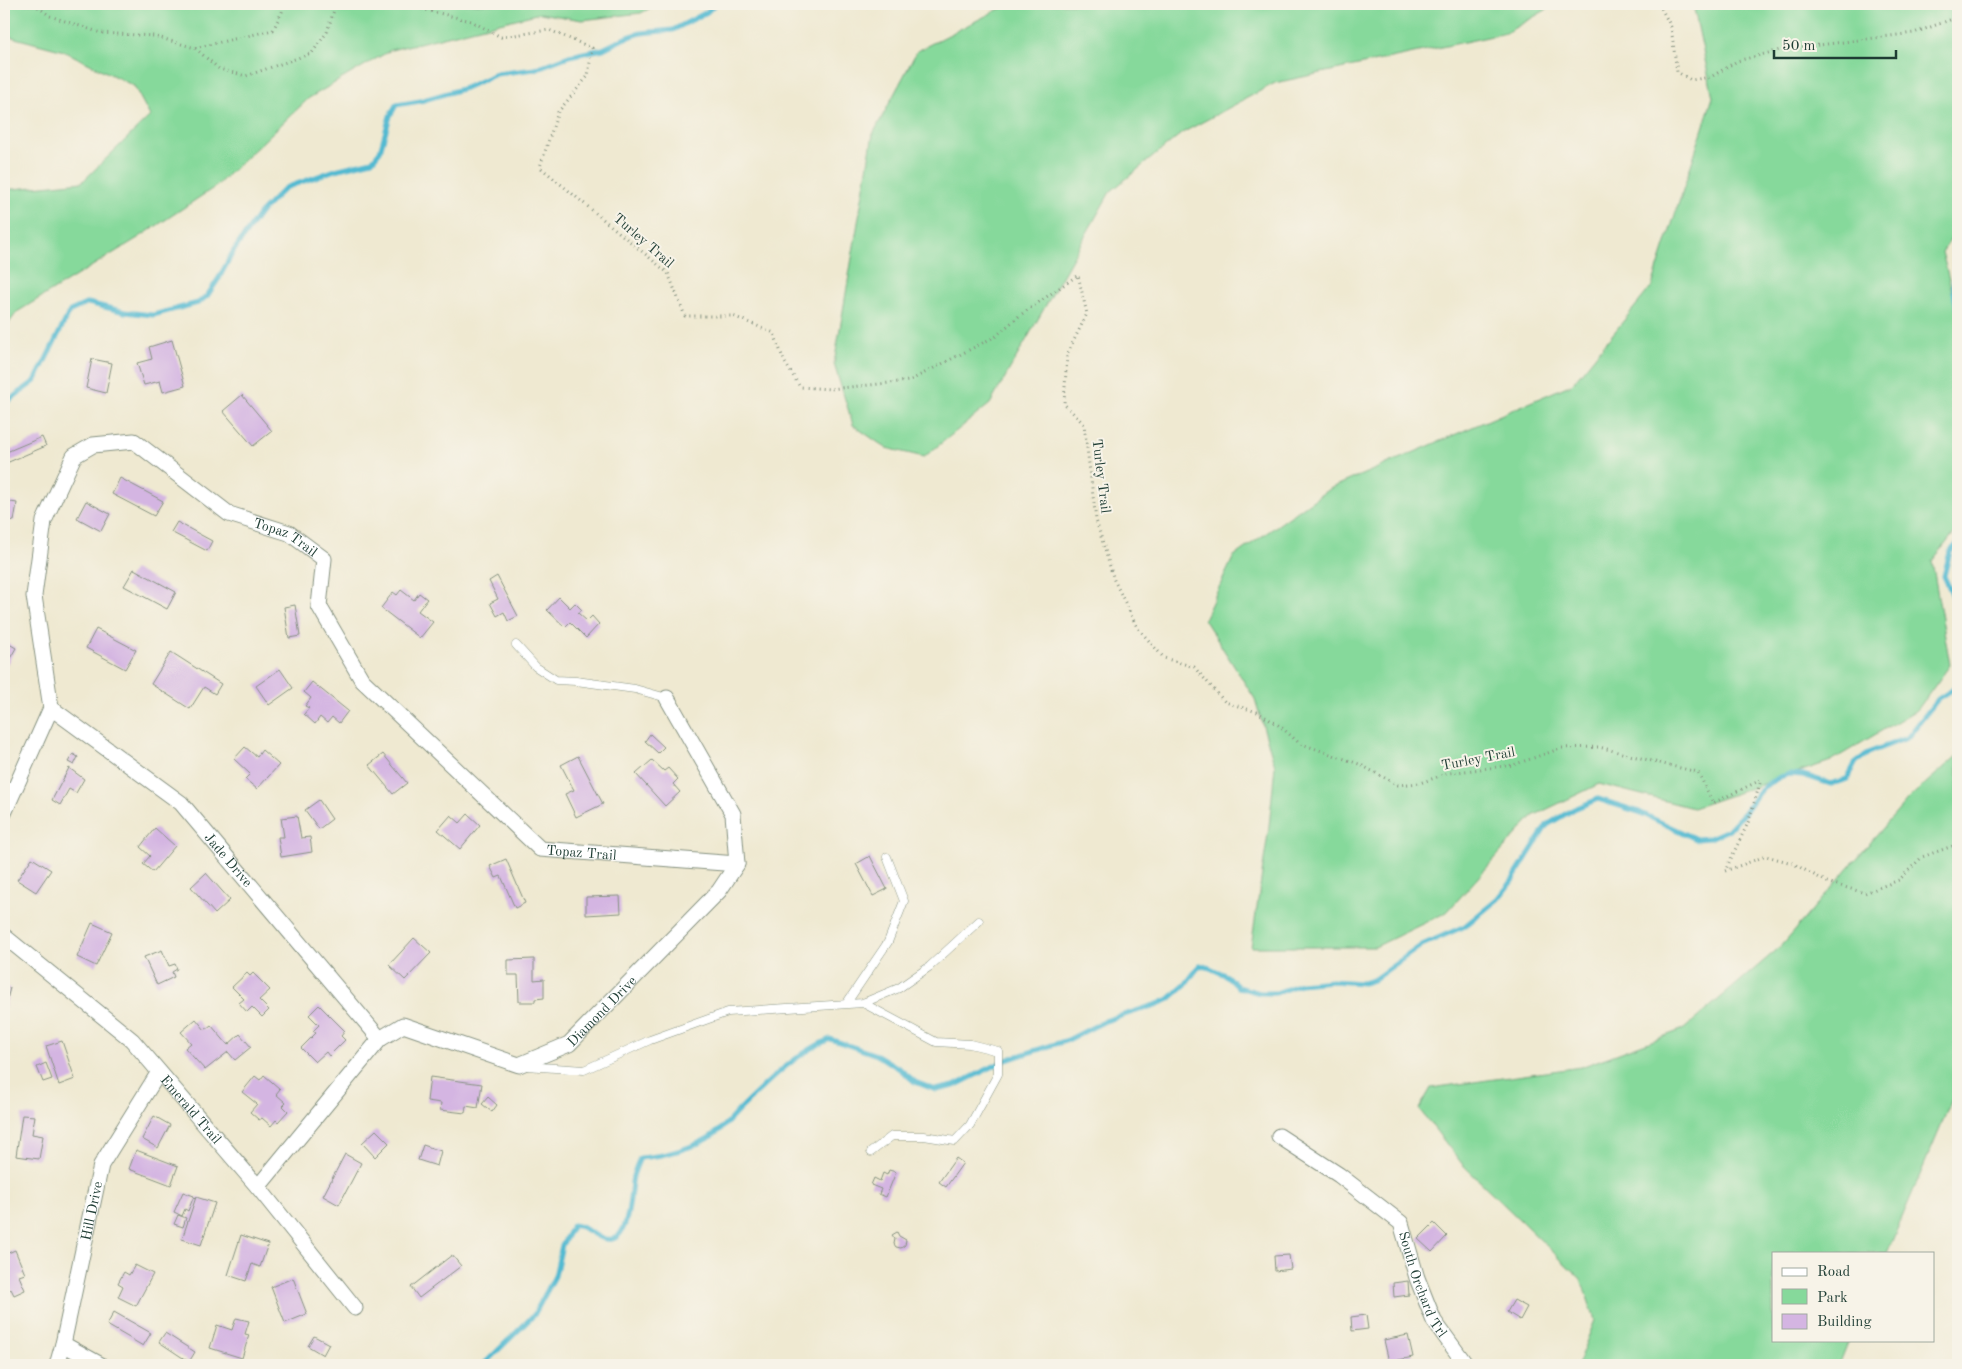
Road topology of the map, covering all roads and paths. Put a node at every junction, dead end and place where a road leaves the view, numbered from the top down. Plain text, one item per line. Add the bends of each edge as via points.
1 (34, 4) edge
2 (284, 4) edge
3 (336, 4) edge
4 (402, 4) edge
5 (1658, 4) edge
6 (1958, 17) edge
7 (196, 48) junction
8 (516, 645) dead end
9 (667, 698) joint
10 (51, 708) junction
11 (4, 813) edge
12 (1958, 844) edge
13 (887, 856) dead end
14 (737, 864) junction
15 (979, 921) dead end
16 (4, 936) edge
17 (862, 1002) junction
18 (846, 1004) junction
19 (380, 1039) junction
20 (519, 1066) junction
21 (159, 1072) junction
22 (1280, 1136) dead end
23 (872, 1152) dead end
24 (258, 1187) junction
25 (355, 1308) dead end
26 (63, 1344) junction
27 (57, 1365) edge
28 (101, 1365) edge
29 (1466, 1365) edge

1 - 7 path via 50,16 101,34 154,36
2 - 7 path via 273,30
3 - 7 path via 327,32 312,53 246,76 219,69
4 - 12 path, Turley Trail via 471,21 501,36 549,30 592,48 588,76 558,112 540,167 668,273 685,316 733,316 774,332 784,361 800,387 830,389 909,381 996,336 1019,316 1078,276 1087,314 1067,354 1064,404 1084,424 1096,520 1114,580 1137,627 1164,658 1194,667 1224,702 1256,712 1280,726 1299,743 1359,764 1398,786 1420,783 1449,773 1513,765 1562,748 1580,747 1599,747 1698,772 1713,802 1762,780 1748,823 1724,871 1766,856 1792,863 1827,882 1865,893 1899,880 1922,857
5 - 6 path via 1671,27 1677,72 1691,80 1711,77 1737,61 1780,50 1914,33
8 - 9 lane via 536,667 556,680 635,689
9 - 14 street via 733,814
10 - 11 street
10 - 14 street, Topaz Trail via 34,596 44,521 74,456 93,445 134,441 229,514 289,533 324,559 319,606 362,680 540,849
10 - 19 street, Jade Drive via 181,802
13 - 18 lane via 904,901 888,942
14 - 20 street, Diamond Drive via 719,891 569,1044
15 - 17 lane via 899,988
16 - 21 street, Emerald Trail via 132,1040
17 - 18 lane
17 - 23 lane via 936,1042 970,1044 998,1051 998,1074 970,1125 955,1141 924,1136 892,1136
18 - 20 lane via 728,1012 650,1040 584,1070
19 - 20 street via 402,1026
19 - 24 street
21 - 24 street, Emerald Trail
21 - 26 street, Hill Drive via 101,1166
22 - 29 street, South Orchard Trl via 1339,1175 1401,1223 1434,1321
24 - 25 street, Emerald Trail
26 - 27 street, Hill Drive
26 - 28 street

